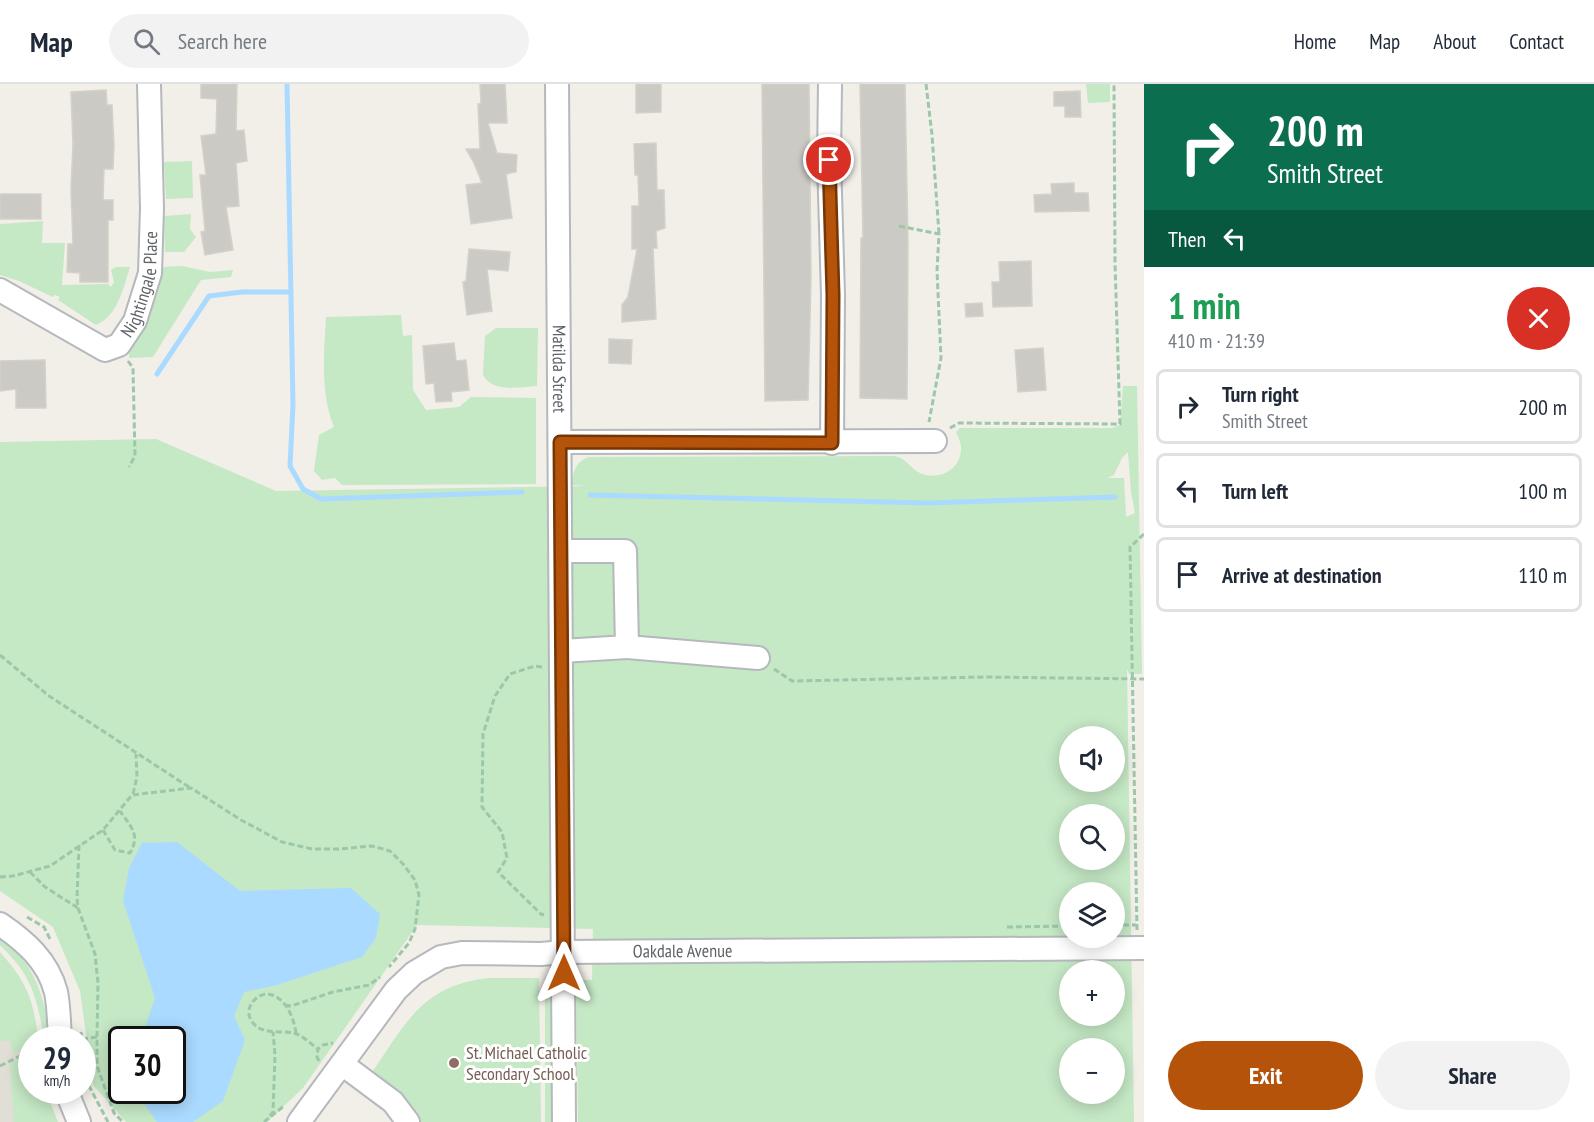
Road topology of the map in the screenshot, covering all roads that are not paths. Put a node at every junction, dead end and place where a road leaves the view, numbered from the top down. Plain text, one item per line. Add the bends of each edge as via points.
1 (149, 84) edge
2 (557, 84) edge
3 (830, 84) edge
4 (0, 290) edge
5 (935, 441) road end
6 (560, 442) junction
7 (832, 443) junction
8 (561, 551) junction
9 (627, 647) junction
10 (562, 658) junction
11 (758, 658) road end
12 (0, 924) edge
13 (1141, 948) edge
14 (564, 952) junction
15 (59, 1026) edge
16 (336, 1058) junction
17 (72, 1104) edge
18 (294, 1112) edge
19 (79, 1122) edge
20 (408, 1122) edge
21 (564, 1122) edge

1 - 4 street, Nightingale Place via 150,273 135,321 119,345 105,350
2 - 6 street, Matilda Street
3 - 7 street
5 - 7 street
6 - 7 street
6 - 8 street, Matilda Street
8 - 9 street via 625,551
8 - 10 street, Matilda Street
9 - 10 street
9 - 11 street
10 - 14 street, Matilda Street
12 - 15 street via 21,938 43,962 56,992
13 - 14 street, Oakdale Avenue
14 - 16 street, Oakdale Avenue via 462,953 441,957 414,973 396,990
14 - 21 street, Matilda Street
16 - 18 street, Oakdale Avenue
16 - 20 street via 393,1102
17 - 19 street

